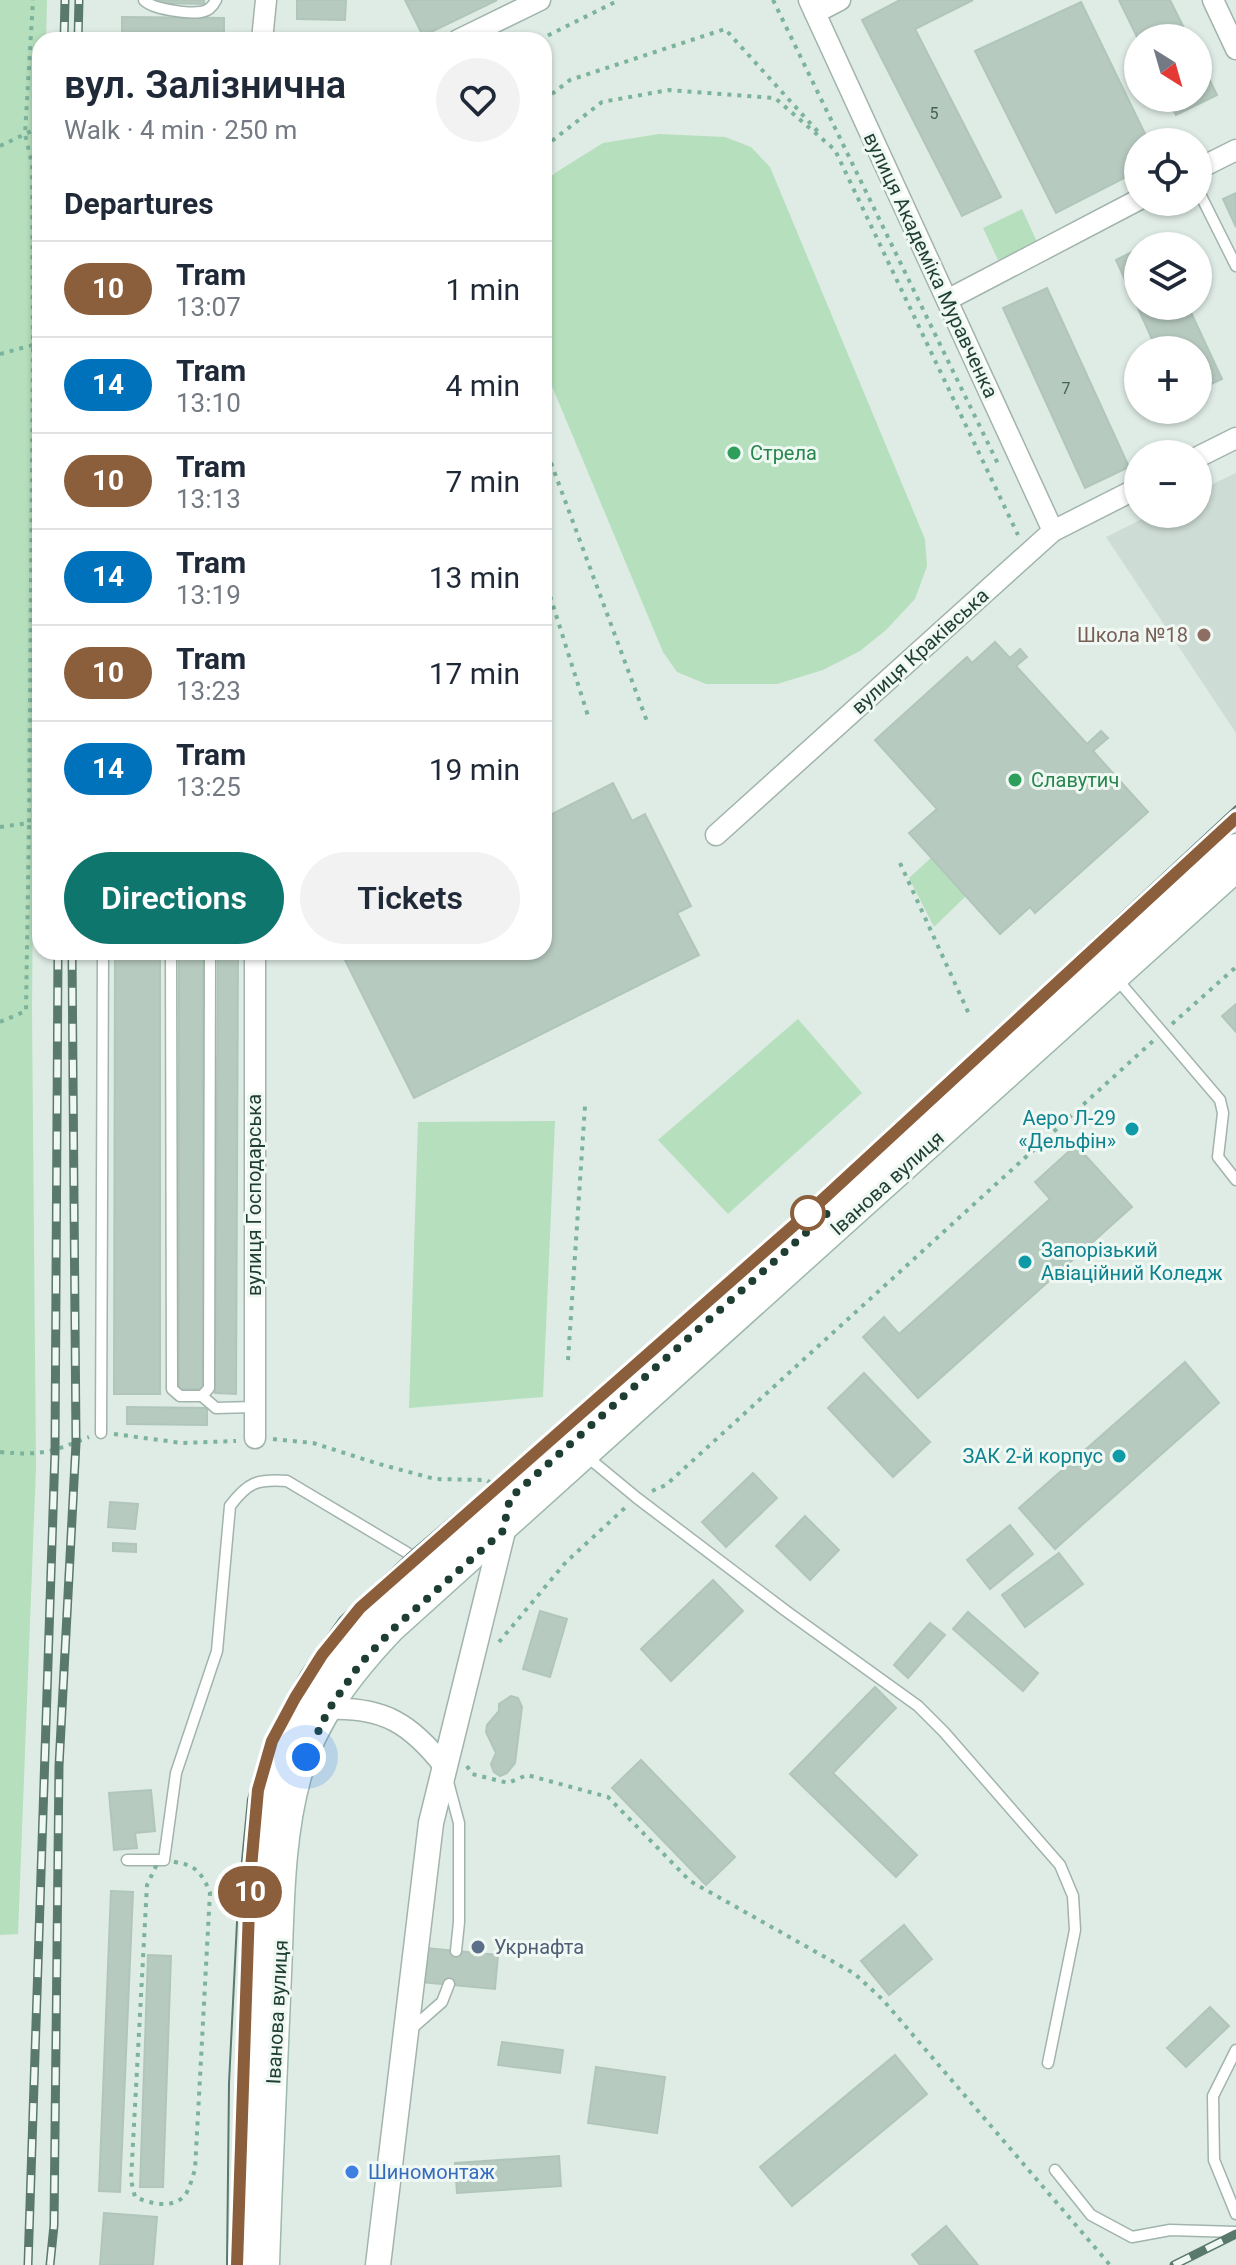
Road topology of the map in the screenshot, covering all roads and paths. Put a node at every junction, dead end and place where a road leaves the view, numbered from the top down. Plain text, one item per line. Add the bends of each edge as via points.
1 (33, 0) edge
2 (144, 0) edge
3 (216, 0) edge
4 (266, 0) edge
5 (540, 0) edge
6 (619, 0) edge
7 (773, 0) edge
8 (840, 0) edge
9 (1213, 0) edge
10 (812, 6) edge
11 (263, 32) edge
12 (474, 32) edge
13 (552, 34) edge
14 (1235, 46) edge
15 (552, 94) edge
16 (32, 131) edge
17 (25, 134) junction
18 (552, 141) edge
19 (0, 146) edge
20 (835, 150) junction
21 (1236, 150) edge
22 (1212, 162) edge
23 (32, 164) edge
24 (1124, 207) edge
25 (1211, 216) edge
26 (1236, 266) edge
27 (947, 300) junction
28 (32, 345) edge
29 (0, 354) edge
30 (1236, 438) edge
31 (1212, 450) edge
32 (32, 464) edge
33 (552, 466) edge
34 (1002, 473) dead end
35 (1124, 495) edge
36 (1053, 531) junction
37 (1027, 554) junction
38 (552, 602) edge
39 (589, 719) dead end
40 (648, 724) dead end
41 (29, 823) junction
42 (0, 827) edge
43 (716, 835) dead end
44 (1236, 846) edge
45 (900, 863) dead end
46 (1236, 870) edge
47 (103, 960) edge
48 (171, 960) edge
49 (210, 960) edge
50 (255, 960) edge
51 (1109, 971) junction
52 (969, 1014) dead end
53 (0, 1022) edge
54 (585, 1106) dead end
55 (1236, 1180) edge
56 (568, 1360) dead end
57 (202, 1396) junction
58 (254, 1407) junction
59 (101, 1433) dead end
60 (255, 1438) dead end
61 (579, 1449) junction
62 (510, 1498) junction
63 (503, 1531) junction
64 (432, 1568) junction
65 (329, 1709) junction
66 (444, 1766) junction
67 (127, 1860) dead end
68 (164, 1860) junction
69 (456, 1951) dead end
70 (449, 1984) dead end
71 (405, 2035) junction
72 (1236, 2050) edge
73 (1048, 2063) dead end
74 (1055, 2170) dead end
75 (1236, 2214) edge
76 (1236, 2232) edge
77 (248, 2265) edge
78 (267, 2265) edge
79 (378, 2265) edge

1 - 17 path
2 - 3 lane via 151,7 203,12
4 - 11 street
5 - 12 street
6 - 13 path
7 - 34 path
8 - 10 street
9 - 14 street
10 - 27 street, вулиця Академіка Муравченка
15 - 20 path via 570,80 725,29
16 - 17 path
17 - 19 path
17 - 23 path
18 - 20 path via 602,102 669,90 775,98
20 - 37 path
21 - 22 street
24 - 27 street
25 - 26 lane
27 - 36 street, вулиця Академіка Муравченка
28 - 29 path
30 - 31 street
32 - 41 path
33 - 40 path
35 - 36 street, вулиця Краківська
36 - 37 street, вулиця Краківська
37 - 43 street, вулиця Краківська
38 - 39 path
41 - 42 path
41 - 53 path via 26,1011
44 - 51 main road, Іванова вулиця
45 - 52 path
46 - 51 main road, Іванова вулиця
47 - 59 lane
48 - 57 lane via 172,1389 180,1396
49 - 57 lane via 209,1388
50 - 58 street, вулиця Господарська
51 - 55 lane via 1220,1100 1218,1157
51 - 61 main road, Іванова вулиця
54 - 56 path
57 - 58 lane via 216,1408
58 - 60 street, вулиця Господарська
61 - 62 main road, Іванова вулиця
61 - 63 main road, Іванова вулиця
61 - 73 lane via 786,1611 918,1706 1060,1865 1073,1896 1075,1930
62 - 63 street
62 - 64 main road, Іванова вулиця
63 - 65 main road, Іванова вулиця via 393,1629
63 - 66 main road
64 - 68 lane via 287,1481 265,1480 244,1488 230,1506 217,1651 176,1773
64 - 77 main road, Іванова вулиця via 343,1653 309,1700 278,1769 265,1849
65 - 66 street via 381,1713 408,1727
65 - 78 main road, Іванова вулиця via 299,1776 285,1850
66 - 69 lane via 459,1823
66 - 71 main road via 431,1823
67 - 68 lane
68 - 68 path via 147,1885 131,2180 135,2197 174,2204 186,2195 195,2170 210,1892 193,1865
70 - 71 lane via 442,2002
71 - 79 main road
72 - 75 lane via 1213,2096 1214,2160
74 - 76 lane via 1091,2215 1132,2237 1170,2230

